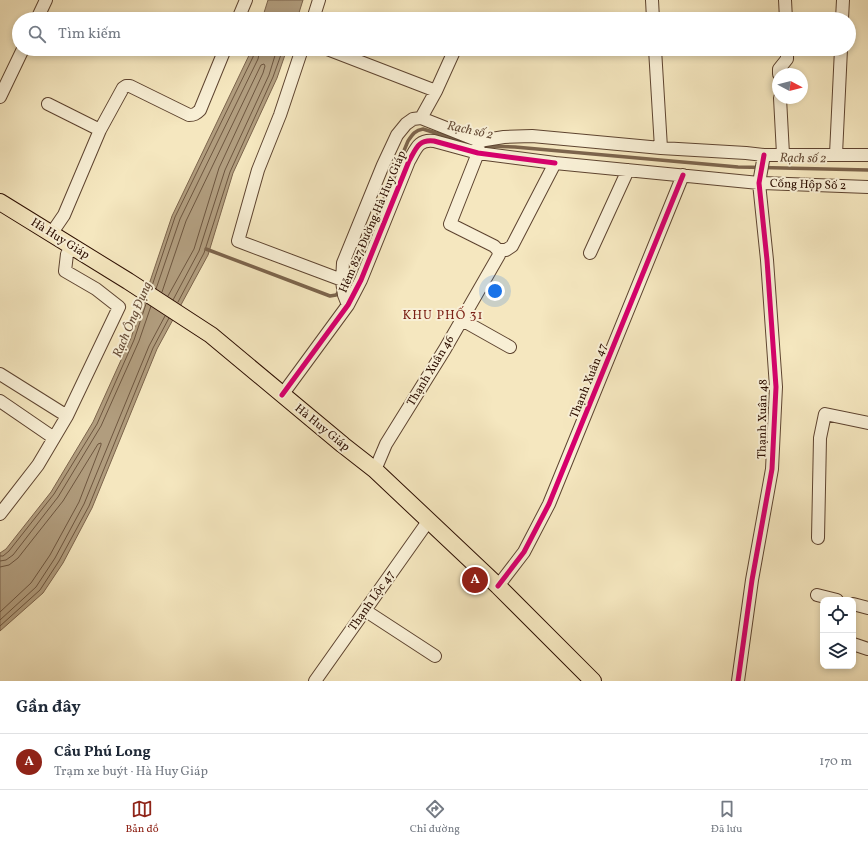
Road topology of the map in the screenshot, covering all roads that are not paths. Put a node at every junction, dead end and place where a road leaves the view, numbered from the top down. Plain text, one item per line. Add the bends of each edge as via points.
1 (46, 0) edge
2 (246, 0) edge
3 (319, 0) edge
4 (652, 0) edge
5 (784, 0) edge
6 (843, 0) edge
7 (40, 12) edge
8 (241, 12) edge
9 (315, 12) edge
10 (653, 12) edge
11 (785, 12) edge
12 (842, 12) edge
13 (20, 56) edge
14 (222, 56) edge
15 (300, 56) edge
16 (345, 56) edge
17 (452, 56) edge
18 (655, 56) edge
19 (787, 56) edge
20 (841, 56) edge
21 (780, 68) edge
22 (436, 91) junction
23 (0, 97) edge
24 (48, 104) dead end
25 (780, 104) edge
26 (421, 118) junction
27 (100, 130) junction
28 (479, 140) junction
29 (661, 148) junction
30 (478, 153) junction
31 (783, 154) junction
32 (836, 154) junction
33 (764, 155) junction
34 (868, 155) edge
35 (554, 163) junction
36 (628, 170) junction
37 (683, 175) junction
38 (759, 183) junction
39 (868, 187) edge
40 (0, 202) edge
41 (51, 234) junction
42 (74, 248) junction
43 (498, 250) junction
44 (590, 253) dead end
45 (342, 281) junction
46 (346, 300) junction
47 (462, 320) junction
48 (510, 347) dead end
49 (0, 374) edge
50 (282, 395) junction
51 (0, 401) edge
52 (67, 416) junction
53 (868, 423) edge
54 (54, 438) junction
55 (375, 470) junction
56 (5, 497) edge
57 (0, 514) edge
58 (429, 520) junction
59 (818, 538) dead end
60 (498, 586) junction
61 (817, 595) dead end
62 (825, 597) edge
63 (856, 605) edge
64 (868, 608) edge
65 (366, 611) junction
66 (856, 645) edge
67 (868, 648) edge
68 (435, 656) dead end
69 (315, 681) edge
70 (593, 681) edge
71 (738, 681) edge

1 - 7 street
2 - 8 street
3 - 9 street
4 - 10 street
5 - 11 street
6 - 12 street
13 - 23 street
14 - 27 street via 200,110 194,115 188,115 126,86
15 - 45 street via 258,170 238,241
16 - 22 street
17 - 22 street
18 - 29 street
19 - 21 street
20 - 32 street
22 - 26 street
24 - 27 street
25 - 31 street
26 - 28 street
26 - 45 street, Hẻm 827 Đường Hà Huy Giáp via 412,119 397,135 343,263
27 - 41 street via 64,215
28 - 29 street via 532,136
28 - 30 street
29 - 33 street
30 - 35 street, Hẻm 827 Đường Hà Huy Giáp
30 - 43 street via 450,224
30 - 46 street, Hẻm 827 Đường Hà Huy Giáp via 427,140 422,141 409,161 364,275
31 - 32 street
31 - 33 street
32 - 34 street
33 - 38 street, Thạnh Xuân 48
35 - 36 street, Hẻm 827 Đường Hà Huy Giáp
35 - 43 street via 512,246 506,250
36 - 37 street, Cống Hộp Số 2
36 - 44 street
37 - 38 street, Cống Hộp Số 2
37 - 60 street, Thạnh Xuân 47 via 549,504 524,552
38 - 39 street, Cống Hộp Số 2
38 - 71 street, Thạnh Xuân 48 via 776,387 772,469 752,580
40 - 41 main road, Hà Huy Giáp
41 - 42 main road, Hà Huy Giáp
42 - 50 main road, Hà Huy Giáp via 211,335
42 - 52 street via 67,254 65,271 96,289 119,307
43 - 47 street, Thạnh Xuân 46 via 499,256
45 - 46 street, Hẻm 827 Đường Hà Huy Giáp
46 - 50 street
47 - 48 street
47 - 55 street, Thạnh Xuân 46 via 386,444
49 - 52 street
50 - 55 main road, Hà Huy Giáp
51 - 54 street
52 - 54 street
53 - 59 street via 825,414 820,438
54 - 56 street via 38,464
55 - 58 main road, Hà Huy Giáp
56 - 57 street
58 - 60 main road, Hà Huy Giáp
58 - 65 street, Thạnh Lộc 47
60 - 70 main road, Hà Huy Giáp
61 - 62 street
63 - 64 street
65 - 68 street
65 - 69 street, Thạnh Lộc 47
66 - 67 street

